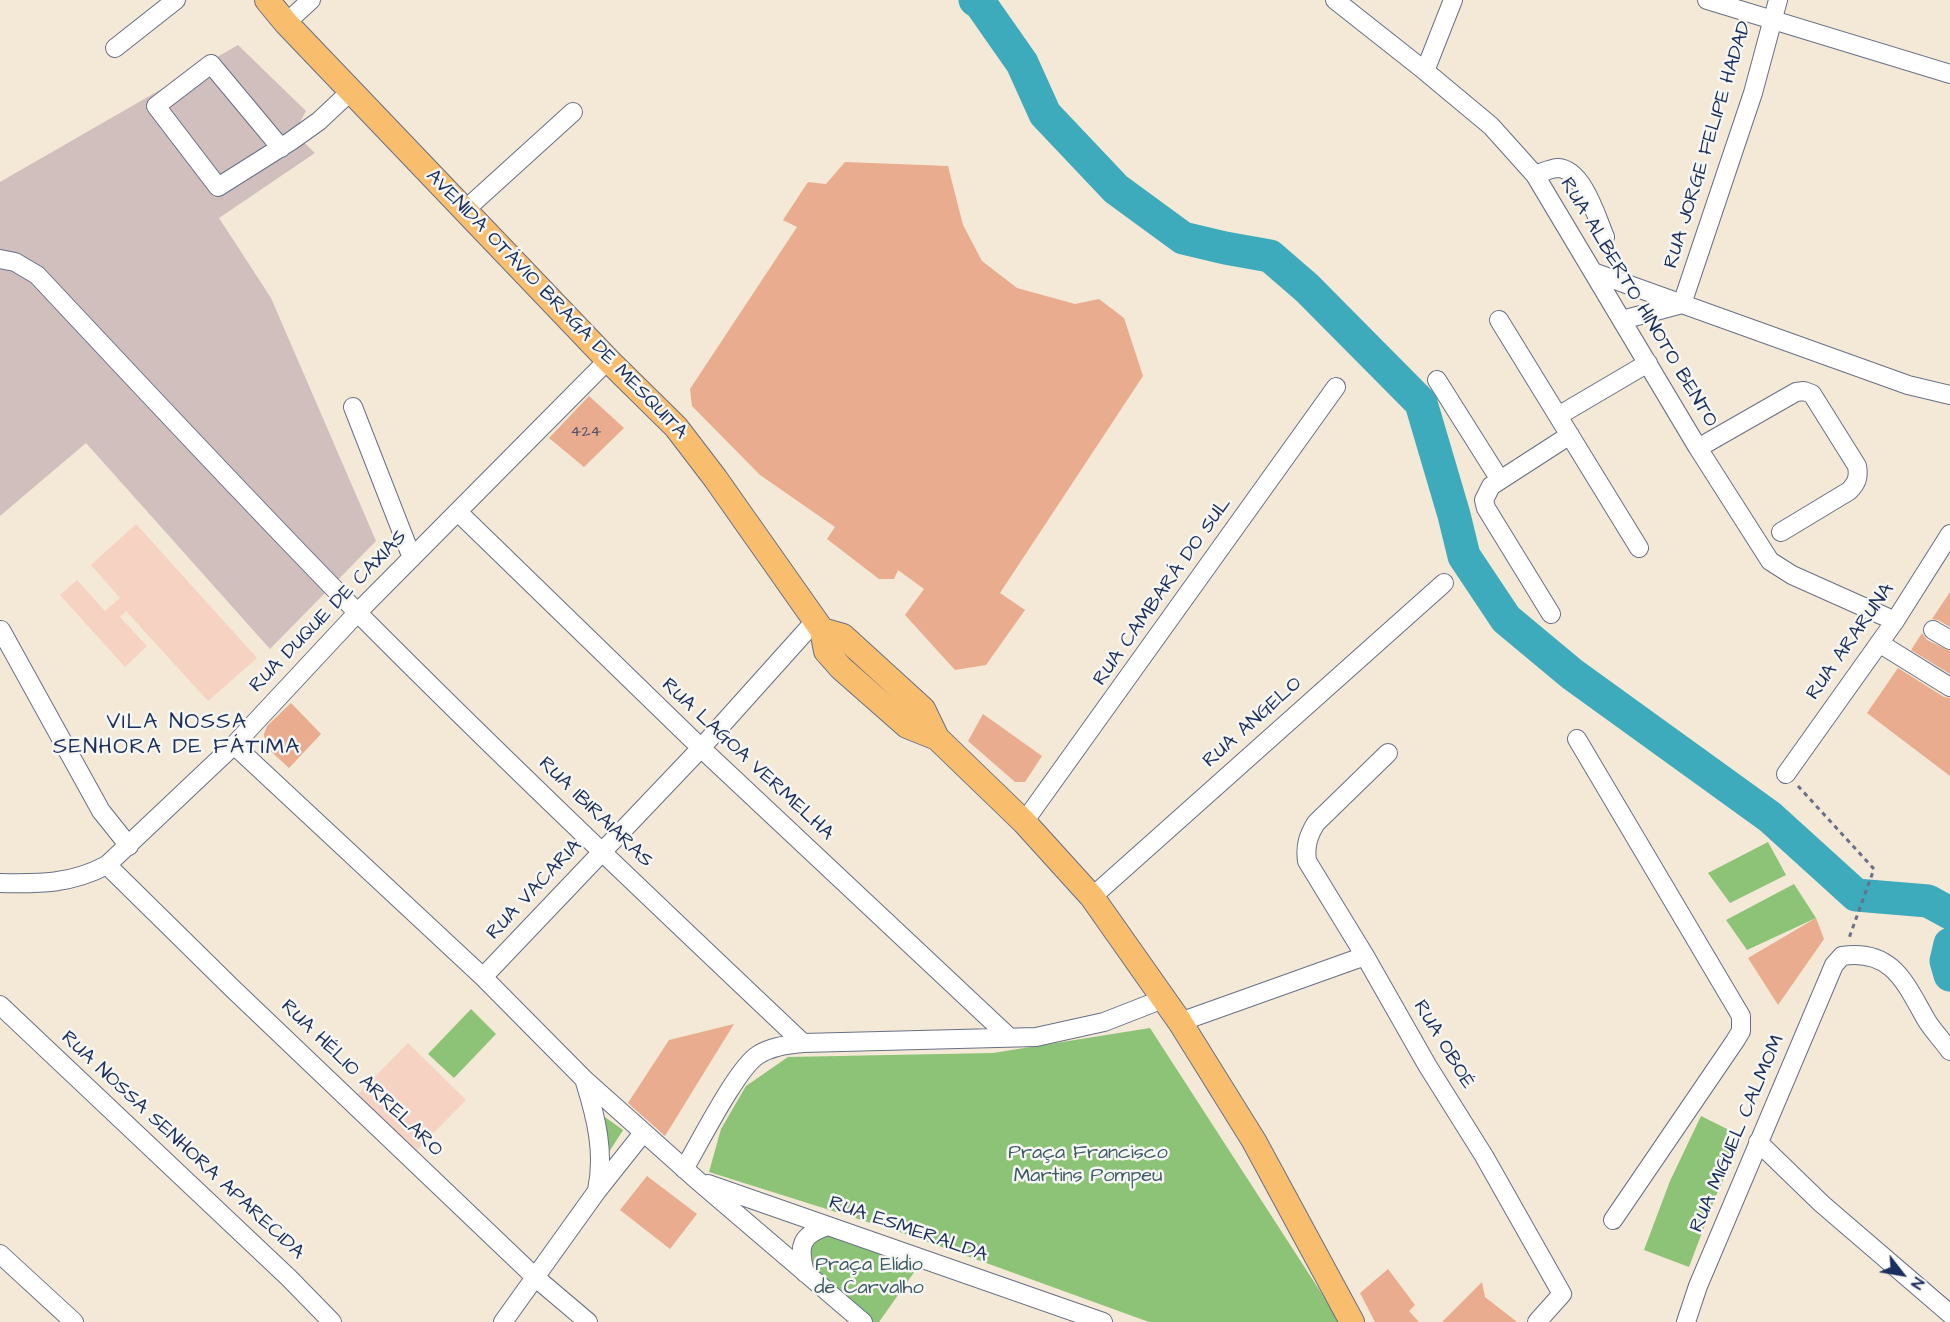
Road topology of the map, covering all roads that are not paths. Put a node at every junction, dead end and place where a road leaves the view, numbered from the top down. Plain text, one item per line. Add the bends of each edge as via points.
1 (176, 0) edge
2 (267, 0) edge
3 (311, 0) edge
4 (1335, 0) edge
5 (1453, 0) edge
6 (1707, 0) edge
7 (1778, 0) edge
8 (1772, 21) junction
9 (286, 23) junction
10 (115, 48) dead end
11 (1425, 70) junction
12 (1950, 74) edge
13 (351, 91) junction
14 (573, 112) dead end
15 (280, 148) junction
16 (1535, 175) junction
17 (465, 210) junction
18 (1605, 237) dead end
19 (0, 259) edge
20 (1593, 272) junction
21 (1682, 304) junction
22 (1499, 320) dead end
23 (1622, 320) junction
24 (608, 360) junction
25 (1648, 363) junction
26 (1437, 381) dead end
27 (1336, 387) dead end
28 (1950, 395) edge
29 (353, 407) dead end
30 (1558, 417) junction
31 (1570, 435) junction
32 (1698, 448) junction
33 (1500, 480) junction
34 (458, 512) junction
35 (1780, 532) dead end
36 (1950, 534) edge
37 (1639, 548) dead end
38 (412, 558) junction
39 (1444, 583) dead end
40 (358, 612) junction
41 (1551, 614) dead end
42 (1895, 621) junction
43 (818, 626) junction
44 (1, 630) edge
45 (1933, 630) dead end
46 (1950, 640) edge
47 (1879, 643) junction
48 (1950, 687) edge
49 (1577, 739) dead end
50 (234, 745) junction
51 (701, 748) junction
52 (1388, 753) dead end
53 (1786, 774) road end
54 (1024, 822) junction
55 (129, 846) junction
56 (602, 852) junction
57 (107, 865) junction
58 (0, 884) edge
59 (1092, 897) junction
60 (1365, 957) junction
61 (483, 977) junction
62 (1163, 999) junction
63 (0, 1005) edge
64 (1180, 1022) junction
65 (1009, 1037) junction
66 (803, 1043) junction
67 (1950, 1051) edge
68 (585, 1080) junction
69 (643, 1133) junction
70 (1758, 1142) junction
71 (691, 1175) junction
72 (597, 1191) junction
73 (1613, 1220) dead end
74 (828, 1226) junction
75 (0, 1254) edge
76 (806, 1273) junction
77 (536, 1278) junction
78 (1950, 1314) edge
79 (1351, 1321) edge
80 (74, 1322) edge
81 (332, 1322) edge
82 (503, 1322) edge
83 (588, 1322) edge
84 (863, 1322) edge
85 (1103, 1322) edge
86 (1537, 1322) edge
87 (1686, 1322) edge

1 - 10 street
2 - 9 main road, AVENIDA OTÁVIO BRAGA DE MESQUITA
3 - 9 street
4 - 11 street, RUA ALBERTO HINOTO BENTO
5 - 11 street
6 - 8 street
7 - 8 street, RUA JORGE FELIPE HADAD
8 - 12 street
8 - 21 street, RUA JORGE FELIPE HADAD
9 - 13 main road, AVENIDA OTÁVIO BRAGA DE MESQUITA
11 - 16 street, RUA ALBERTO HINOTO BENTO via 1491,126
13 - 15 street via 319,121
13 - 17 main road, AVENIDA OTÁVIO BRAGA DE MESQUITA
14 - 17 street
15 - 15 street via 218,187 156,106 211,64
16 - 18 street via 1558,168 1572,174 1582,184
16 - 20 street, RUA ALBERTO HINOTO BENTO
17 - 24 main road, AVENIDA OTÁVIO BRAGA DE MESQUITA
19 - 40 street, RUA IBIRAIARAS via 15,262 37,275
20 - 21 street
20 - 23 street, RUA ALBERTO HINOTO BENTO
21 - 23 street
21 - 28 street via 1908,384
22 - 30 street
23 - 25 street, RUA ALBERTO HINOTO BENTO
24 - 34 street, RUA DUQUE DE CAXIAS
24 - 43 main road, AVENIDA OTÁVIO BRAGA DE MESQUITA via 676,427
25 - 30 street
25 - 32 street, RUA ALBERTO HINOTO BENTO
26 - 33 street
27 - 54 street, RUA CAMBARÁ DO SUL
29 - 38 street
30 - 31 street
31 - 33 street
31 - 37 street
32 - 35 street via 1796,392 1812,394 1857,466 1856,484
32 - 42 street, RUA ALBERTO HINOTO BENTO via 1770,561 1792,575
33 - 41 street via 1486,492 1486,508
34 - 38 street, RUA DUQUE DE CAXIAS
34 - 51 street, RUA LAGOA VERMELHA
36 - 42 street, RUA ARARUNA
38 - 40 street, RUA DUQUE DE CAXIAS
39 - 59 street, RUA ANGELO
40 - 50 street, RUA DUQUE DE CAXIAS
40 - 56 street, RUA IBIRAIARAS
42 - 47 street, RUA ARARUNA
43 - 51 street, RUA VACARIA
43 - 54 main road, AVENIDA OTÁVIO BRAGA DE MESQUITA via 826,651 841,668 907,726 937,738
44 - 55 street via 101,811
45 - 46 street
47 - 48 street
47 - 53 street, RUA ARARUNA
49 - 73 street via 1741,1016 1741,1031 1735,1041
50 - 55 street, RUA DUQUE DE CAXIAS
50 - 61 street
51 - 56 street, RUA VACARIA
51 - 65 street, RUA LAGOA VERMELHA
52 - 60 street via 1316,823 1305,849 1307,861
54 - 59 main road, AVENIDA OTÁVIO BRAGA DE MESQUITA
55 - 57 street, RUA DUQUE DE CAXIAS
56 - 61 street, RUA VACARIA
56 - 66 street, RUA IBIRAIARAS
57 - 58 street, RUA DUQUE DE CAXIAS via 64,881
57 - 77 street, RUA HÉLIO ARRELARO
59 - 62 main road, AVENIDA OTÁVIO BRAGA DE MESQUITA
60 - 64 street
60 - 86 street, RUA OBOÉ via 1562,1294
61 - 68 street
62 - 64 main road, AVENIDA OTÁVIO BRAGA DE MESQUITA
62 - 65 street via 1104,1022 1036,1037
63 - 81 street, RUA NOSSA SENHORA APARECIDA
64 - 79 main road, AVENIDA OTÁVIO BRAGA DE MESQUITA via 1254,1141
65 - 66 street
66 - 71 street via 779,1046 757,1055 742,1071
67 - 70 street, RUA MIGUEL CALMOM via 1896,970 1862,955 1838,960
68 - 69 street
68 - 72 street via 599,1143
69 - 71 street
69 - 72 street
70 - 78 street via 1821,1204
70 - 87 street, RUA MIGUEL CALMOM
71 - 74 street, RUA ESMERALDA
71 - 76 street
72 - 77 street
74 - 76 street via 807,1236 801,1247
74 - 85 street, RUA ESMERALDA
75 - 80 street
76 - 84 street
77 - 82 street
77 - 83 street, RUA HÉLIO ARRELARO

